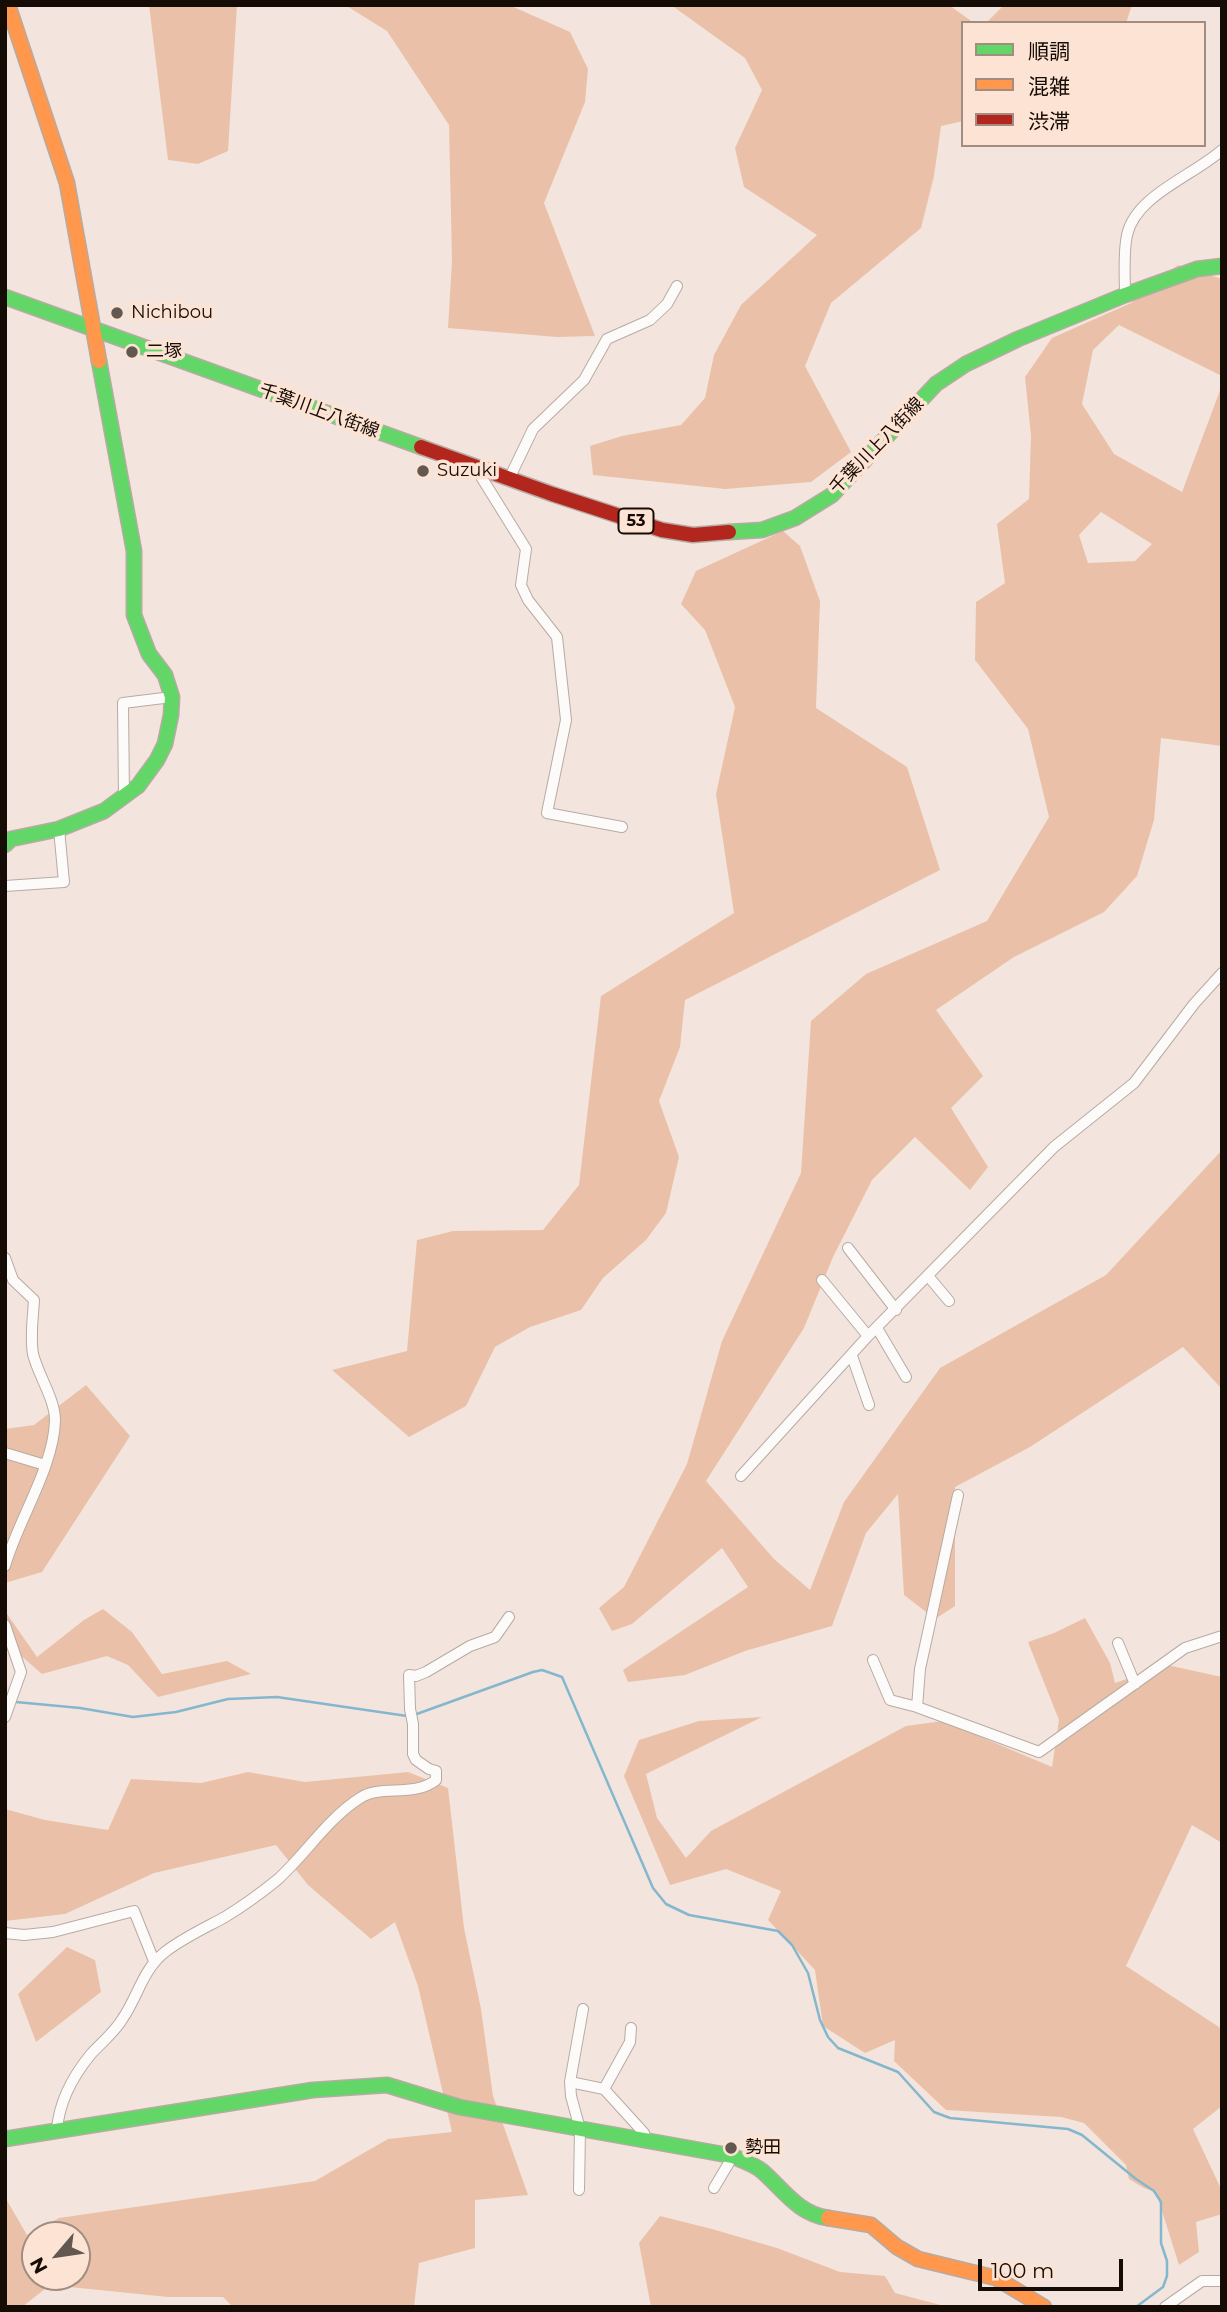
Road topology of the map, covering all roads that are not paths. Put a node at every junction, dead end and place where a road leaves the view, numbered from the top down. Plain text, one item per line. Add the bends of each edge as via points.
1 (8, 5) edge
2 (1222, 150) edge
3 (1222, 266) edge
4 (677, 286) dead end
5 (1125, 295) junction
6 (5, 297) edge
7 (92, 328) junction
8 (475, 467) junction
9 (509, 479) junction
10 (172, 697) junction
11 (124, 798) junction
12 (622, 827) dead end
13 (59, 829) junction
14 (5, 845) edge
15 (5, 886) edge
16 (1222, 973) edge
17 (848, 1248) dead end
18 (5, 1258) edge
19 (928, 1276) junction
20 (822, 1280) dead end
21 (949, 1301) dead end
22 (896, 1310) junction
23 (877, 1328) junction
24 (868, 1336) junction
25 (852, 1356) junction
26 (906, 1377) dead end
27 (869, 1405) dead end
28 (5, 1453) edge
29 (45, 1465) junction
30 (741, 1476) dead end
31 (958, 1495) dead end
32 (5, 1566) edge
33 (509, 1617) dead end
34 (5, 1625) edge
35 (1222, 1636) edge
36 (1118, 1643) dead end
37 (873, 1660) dead end
38 (1135, 1684) junction
39 (917, 1707) junction
40 (5, 1717) edge
41 (5, 1933) edge
42 (155, 1961) junction
43 (583, 2009) dead end
44 (631, 2028) dead end
45 (570, 2082) junction
46 (604, 2089) junction
47 (580, 2129) junction
48 (57, 2130) junction
49 (5, 2139) edge
50 (646, 2140) junction
51 (733, 2156) junction
52 (715, 2188) dead end
53 (579, 2190) dead end
54 (1222, 2281) edge
55 (1044, 2307) edge
56 (1165, 2307) edge

1 - 7 street via 67,183
2 - 5 street via 1148,200 1134,219 1127,235
3 - 5 street, 千葉川上八街線 / 53 via 1197,269
4 - 9 street via 650,320 607,339 584,380 533,429
5 - 9 street, 千葉川上八街線 / 53 via 966,364 936,384 832,495 795,518 762,530 693,534 662,530
6 - 7 street, 千葉川上八街線 / 53
7 - 8 street, 千葉川上八街線 / 53
7 - 10 street via 134,551 134,615
8 - 9 street, 千葉川上八街線 / 53
8 - 12 street via 526,550 521,585 528,600 557,637 566,720 547,813
10 - 11 street via 169,731 157,760
10 - 11 street via 123,703
11 - 13 street
13 - 14 street via 11,839
13 - 15 street via 64,882
16 - 19 street via 1134,1083 1054,1147
17 - 22 street
18 - 29 street via 13,1280 34,1300 34,1355 55,1415
19 - 21 street
19 - 22 street
20 - 24 street
22 - 23 street
23 - 24 street
23 - 26 street
24 - 25 street
25 - 27 street
25 - 30 street
28 - 29 street
29 - 32 street
31 - 39 street via 920,1669
33 - 42 street via 495,1637 426,1672 409,1675 413,1754 436,1771 436,1780 419,1788 363,1795 264,1890
34 - 40 street via 21,1672
35 - 38 street via 1185,1648
36 - 38 street
37 - 39 street via 890,1700
38 - 39 street via 1039,1752
41 - 42 street via 53,1932 134,1911
42 - 48 street via 124,2017 67,2090
43 - 45 street
44 - 46 street via 630,2042
45 - 46 street
45 - 47 street
46 - 50 street via 645,2133
47 - 48 street via 370,2085
47 - 50 street
47 - 53 street
48 - 49 street
50 - 51 street
51 - 52 street
51 - 55 street via 760,2169 804,2210 871,2225 918,2259 996,2278
54 - 56 street via 1202,2281

